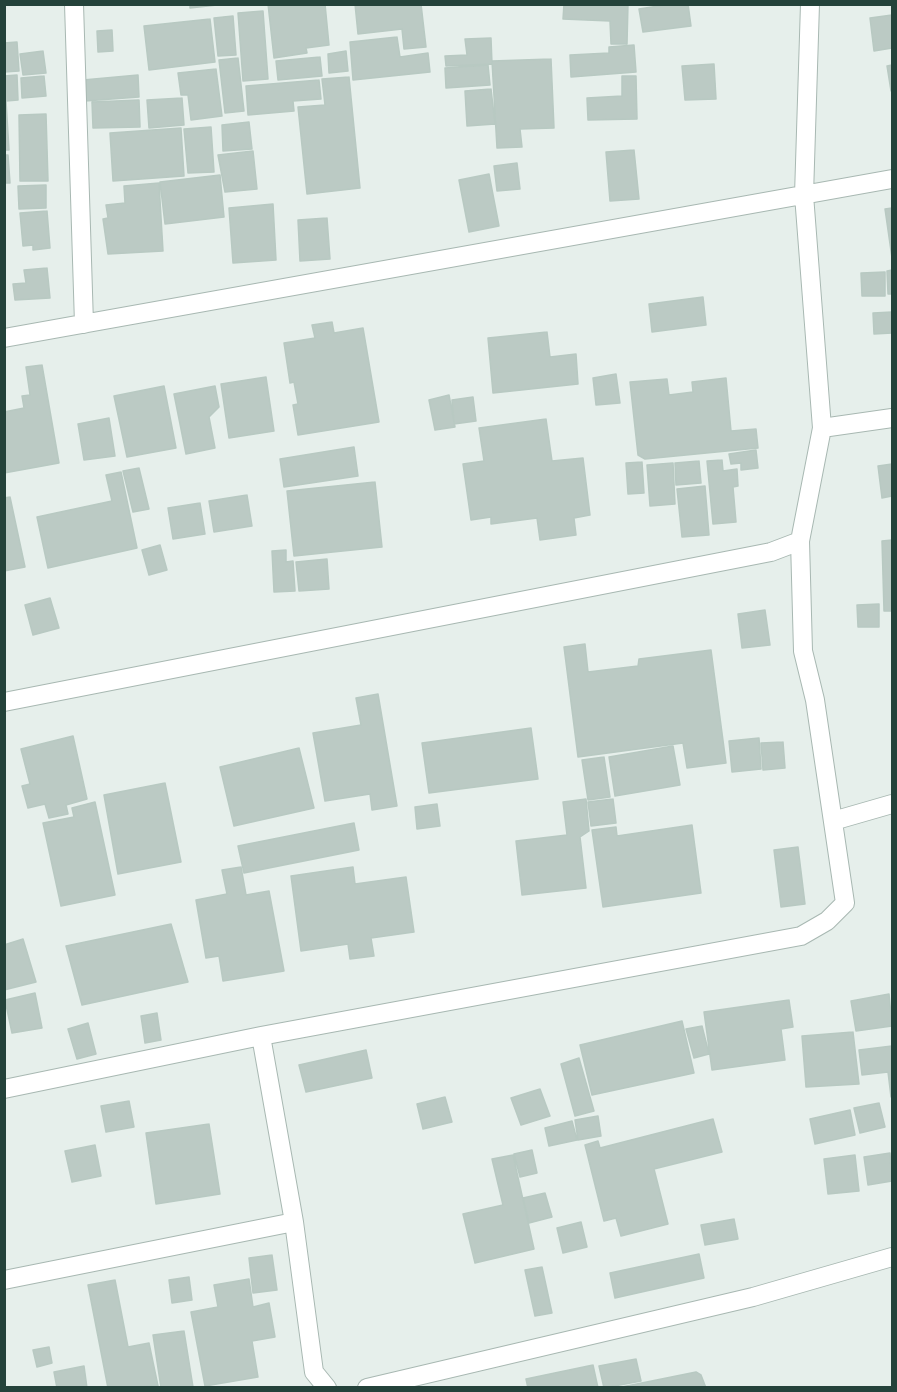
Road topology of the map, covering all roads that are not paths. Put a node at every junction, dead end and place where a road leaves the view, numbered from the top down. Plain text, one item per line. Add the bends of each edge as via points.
1 (74, 4) edge
2 (810, 4) edge
3 (892, 179) edge
4 (804, 195) junction
5 (84, 324) junction
6 (4, 338) edge
7 (892, 418) edge
8 (822, 428) junction
9 (800, 541) junction
10 (4, 702) edge
11 (892, 804) edge
12 (833, 820) junction
13 (261, 1036) junction
14 (4, 1089) edge
15 (294, 1222) junction
16 (892, 1257) edge
17 (4, 1280) edge
18 (327, 1388) edge
19 (367, 1388) edge

1 - 5 street
2 - 4 street
3 - 4 street
4 - 5 street
4 - 8 street
5 - 6 street
7 - 8 street
8 - 9 street
9 - 10 street via 771,552
9 - 12 street via 803,651
11 - 12 street
12 - 13 street via 845,903 827,921 801,936
13 - 14 street
13 - 15 street
15 - 17 street
15 - 18 street via 314,1372
16 - 19 street via 753,1297

